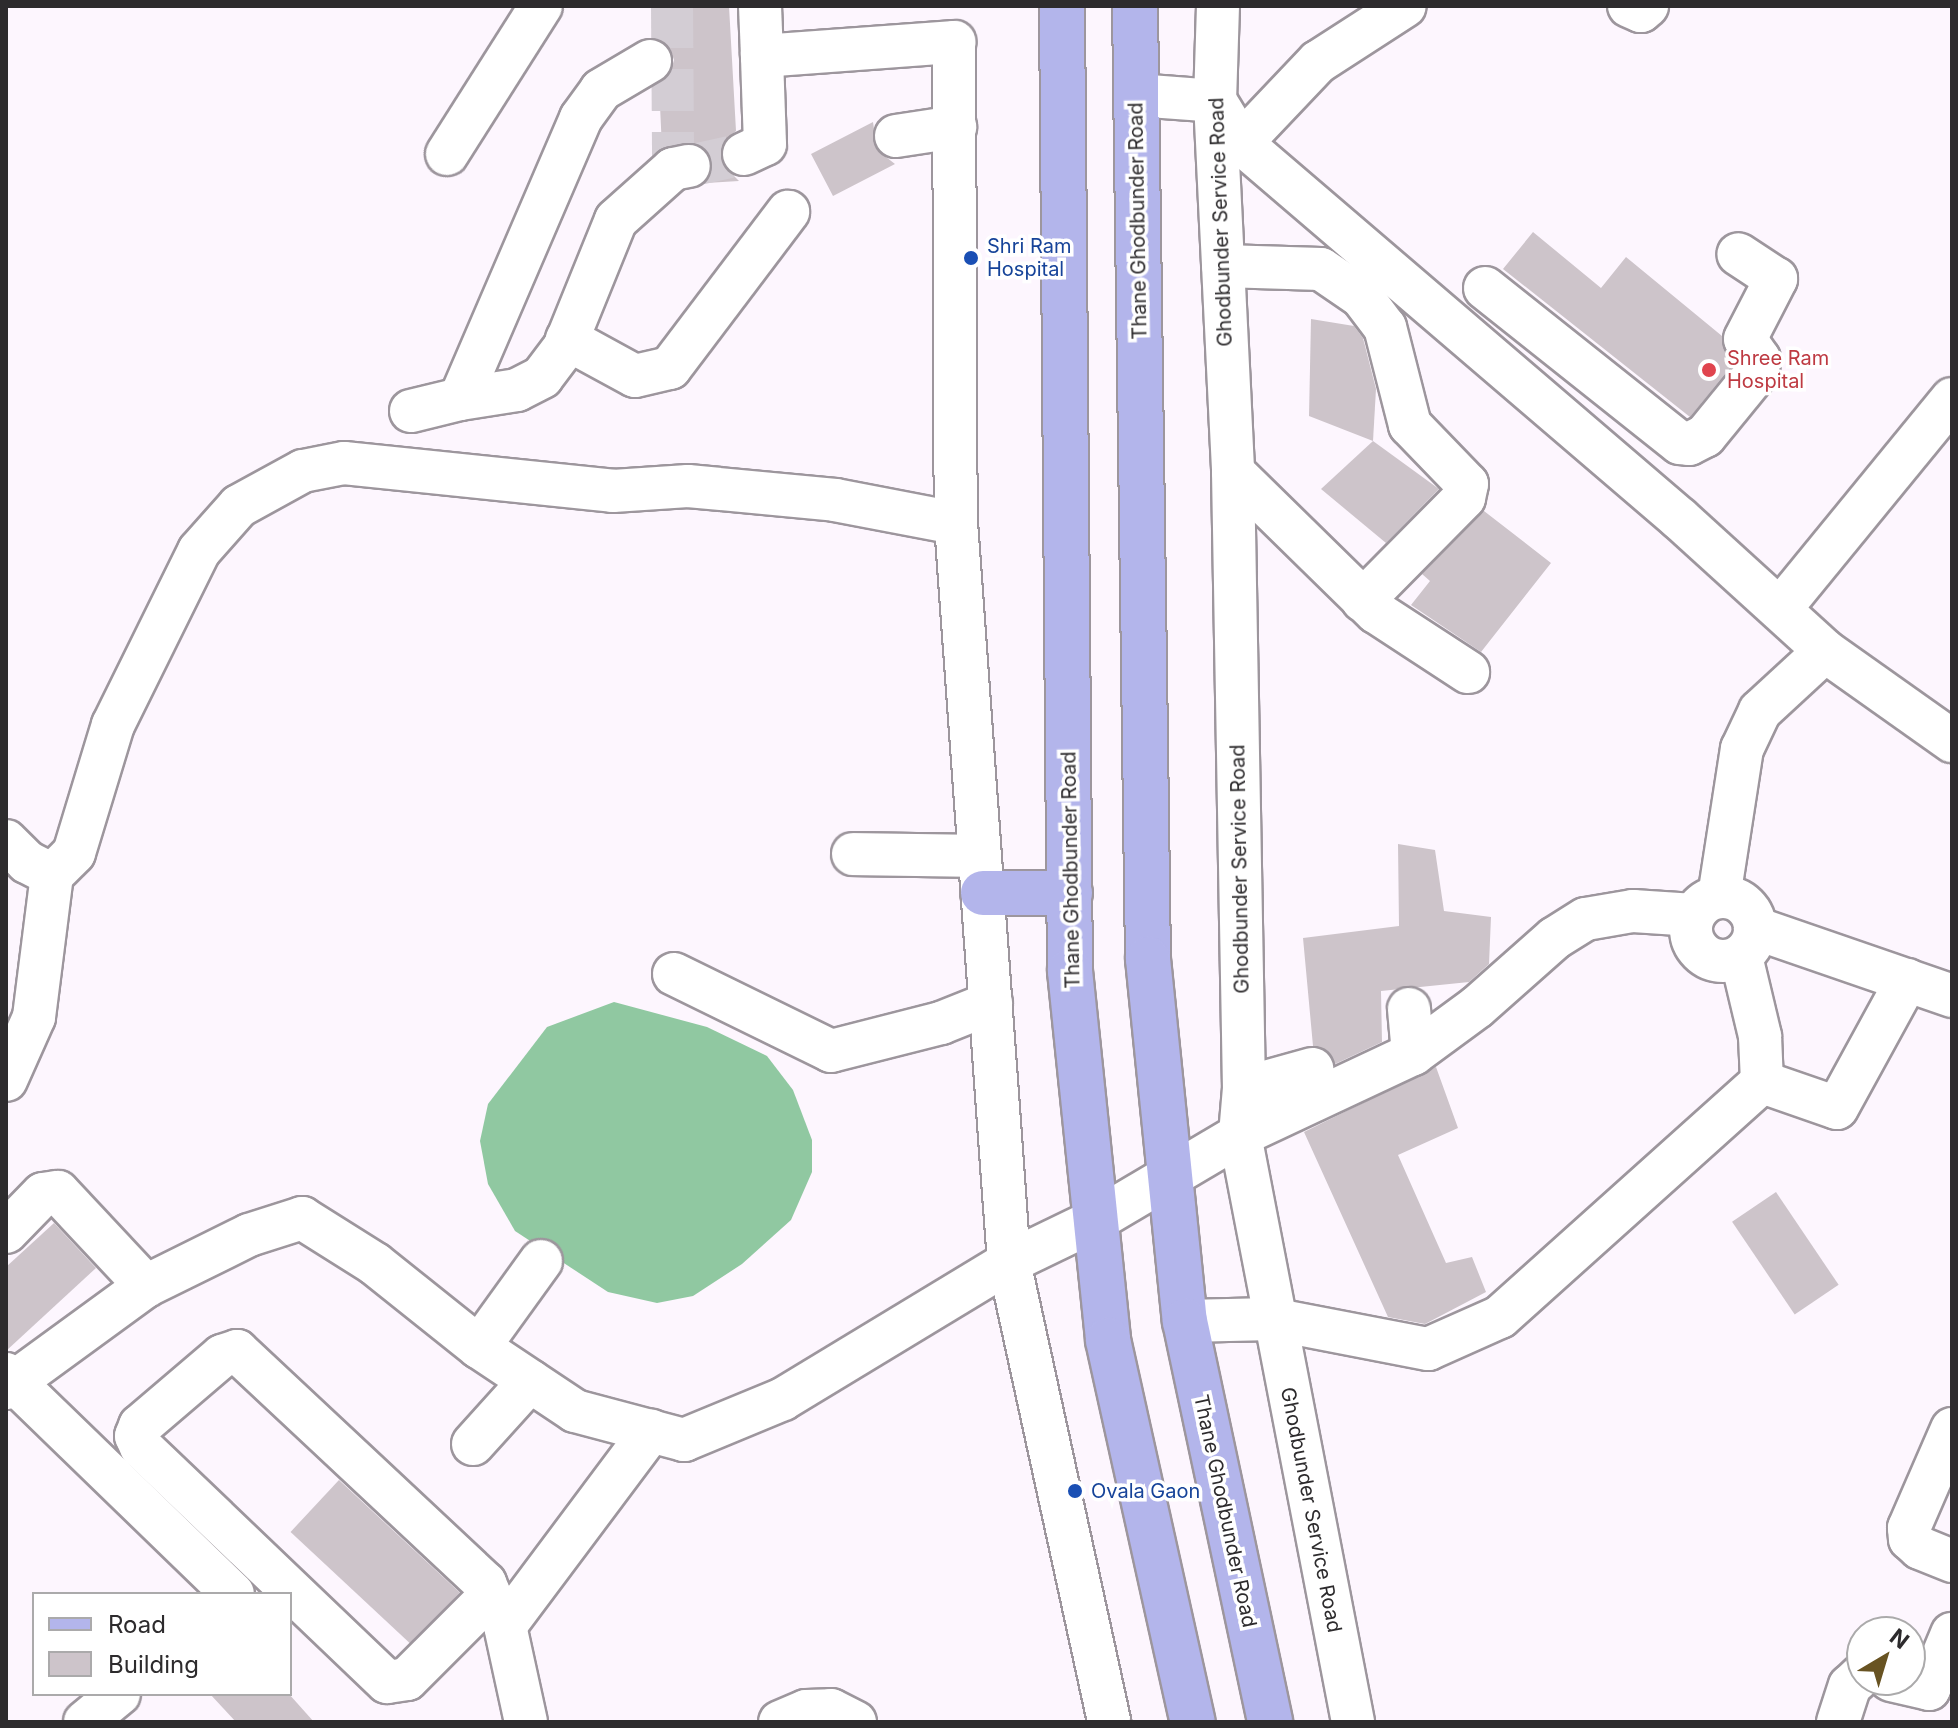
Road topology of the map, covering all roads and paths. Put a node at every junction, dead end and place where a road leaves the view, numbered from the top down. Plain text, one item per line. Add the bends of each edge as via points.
1 (541, 6) edge
2 (760, 6) edge
3 (1062, 6) edge
4 (1135, 6) edge
5 (1218, 6) edge
6 (1405, 6) edge
7 (1629, 6) edge
8 (1647, 6) edge
9 (762, 56) junction
10 (650, 61) dead end
11 (1136, 95) junction
12 (1215, 101) junction
13 (955, 127) junction
14 (896, 136) dead end
15 (1241, 143) junction
16 (447, 154) dead end
17 (744, 154) tunnel mouth
18 (678, 164) tunnel mouth
19 (788, 212) dead end
20 (1738, 254) dead end
21 (1223, 266) junction
22 (1485, 288) dead end
23 (567, 339) junction
24 (1586, 369) junction
25 (460, 399) junction
26 (1952, 399) edge
27 (1553, 410) junction
28 (411, 411) dead end
29 (1233, 472) junction
30 (956, 523) junction
31 (1363, 600) junction
32 (1781, 608) junction
33 (1825, 651) junction
34 (1468, 672) dead end
35 (1952, 741) edge
36 (853, 854) dead end
37 (23, 860) edge
38 (981, 874) junction
39 (1070, 893) junction
40 (1707, 906) junction
41 (1748, 942) junction
42 (674, 974) dead end
43 (1907, 980) junction
44 (1952, 996) edge
45 (991, 1003) junction
46 (1409, 1009) dead end
47 (1413, 1054) junction
48 (1312, 1069) dead end
49 (6, 1080) edge
50 (1762, 1082) junction
51 (1244, 1088) junction
52 (1240, 1135) junction
53 (1166, 1179) junction
54 (1096, 1220) junction
55 (6, 1232) edge
56 (541, 1261) dead end
57 (1009, 1262) junction
58 (146, 1286) junction
59 (1272, 1319) junction
60 (1185, 1321) junction
61 (479, 1347) junction
62 (9, 1381) edge
63 (530, 1381) junction
64 (1952, 1429) edge
65 (651, 1431) junction
66 (473, 1444) dead end
67 (1952, 1561) edge
68 (263, 1584) edge
69 (231, 1592) edge
70 (292, 1607) edge
71 (1952, 1634) edge
72 (1926, 1688) edge
73 (117, 1696) edge
74 (1847, 1696) edge
75 (85, 1722) edge
76 (526, 1722) edge
77 (780, 1722) edge
78 (855, 1722) edge
79 (1109, 1722) edge
80 (1193, 1722) edge
81 (1270, 1722) edge
82 (1353, 1722) edge
83 (1838, 1722) edge

1 - 16 street
2 - 9 street
3 - 39 main road, Thane Ghodbunder Road
4 - 11 main road, Thane Ghodbunder Road
5 - 12 street, Ghodbunder Service Road
6 - 15 street via 1318,62
7 - 8 street via 1641,11
9 - 13 street via 954,42
9 - 17 street via 765,144
10 - 25 street via 601,90 581,118
11 - 12 street
11 - 53 main road, Thane Ghodbunder Road via 1148,959
12 - 15 street
12 - 21 street, Ghodbunder Service Road
13 - 14 street
13 - 30 street
15 - 27 street
18 - 23 street via 616,220
19 - 23 street via 670,368 655,376 635,376
20 - 24 street via 1776,279 1745,339 1759,359 1758,371 1705,436 1680,443
21 - 29 street, Ghodbunder Service Road
21 - 31 street via 1321,269 1362,297 1385,327 1410,425 1467,484 1464,498
22 - 24 street
23 - 25 street via 542,377 517,390
24 - 27 street
25 - 28 street
26 - 32 street
27 - 32 street
29 - 31 street
29 - 51 street, Ghodbunder Service Road
30 - 37 street via 835,500 688,486 613,491 344,463 303,471 239,506 199,551 113,725 74,853
30 - 38 street
31 - 34 street
32 - 33 street
33 - 35 street
33 - 40 street via 1760,711 1742,749
36 - 38 street
37 - 49 street via 34,1017
38 - 39 main road
38 - 45 street
39 - 54 main road, Thane Ghodbunder Road via 1070,971
40 - 41 street via 1748,908
40 - 41 street via 1692,935 1702,953 1722,960
40 - 47 street via 1586,919 1555,938 1477,1007
41 - 43 street
41 - 50 street
42 - 45 street via 831,1051 941,1023
43 - 44 street
43 - 50 street via 1837,1108
45 - 57 street
46 - 47 street
47 - 52 street
48 - 51 street
50 - 59 street via 1544,1283 1487,1323 1428,1349
51 - 52 street, Ghodbunder Service Road
52 - 53 street
52 - 59 street, Ghodbunder Service Road
53 - 54 street
53 - 60 main road, Thane Ghodbunder Road
54 - 57 street
54 - 80 main road, Thane Ghodbunder Road via 1108,1340
55 - 58 street via 43,1194 58,1192
56 - 61 street
57 - 65 street via 783,1399 684,1440
57 - 79 street
58 - 61 street via 249,1235 302,1218 375,1264
58 - 62 street
59 - 60 street
59 - 82 street, Ghodbunder Service Road
60 - 81 main road, Thane Ghodbunder Road
61 - 63 street
62 - 69 street
63 - 65 street via 575,1411
63 - 66 street
64 - 67 street via 1909,1528 1910,1539 1920,1548
65 - 76 street via 505,1626
68 - 70 street via 136,1436 140,1426 222,1356 237,1351 485,1583 489,1593 407,1679 395,1684
71 - 72 street
73 - 75 street
74 - 83 street
77 - 78 street via 806,1711 831,1710

